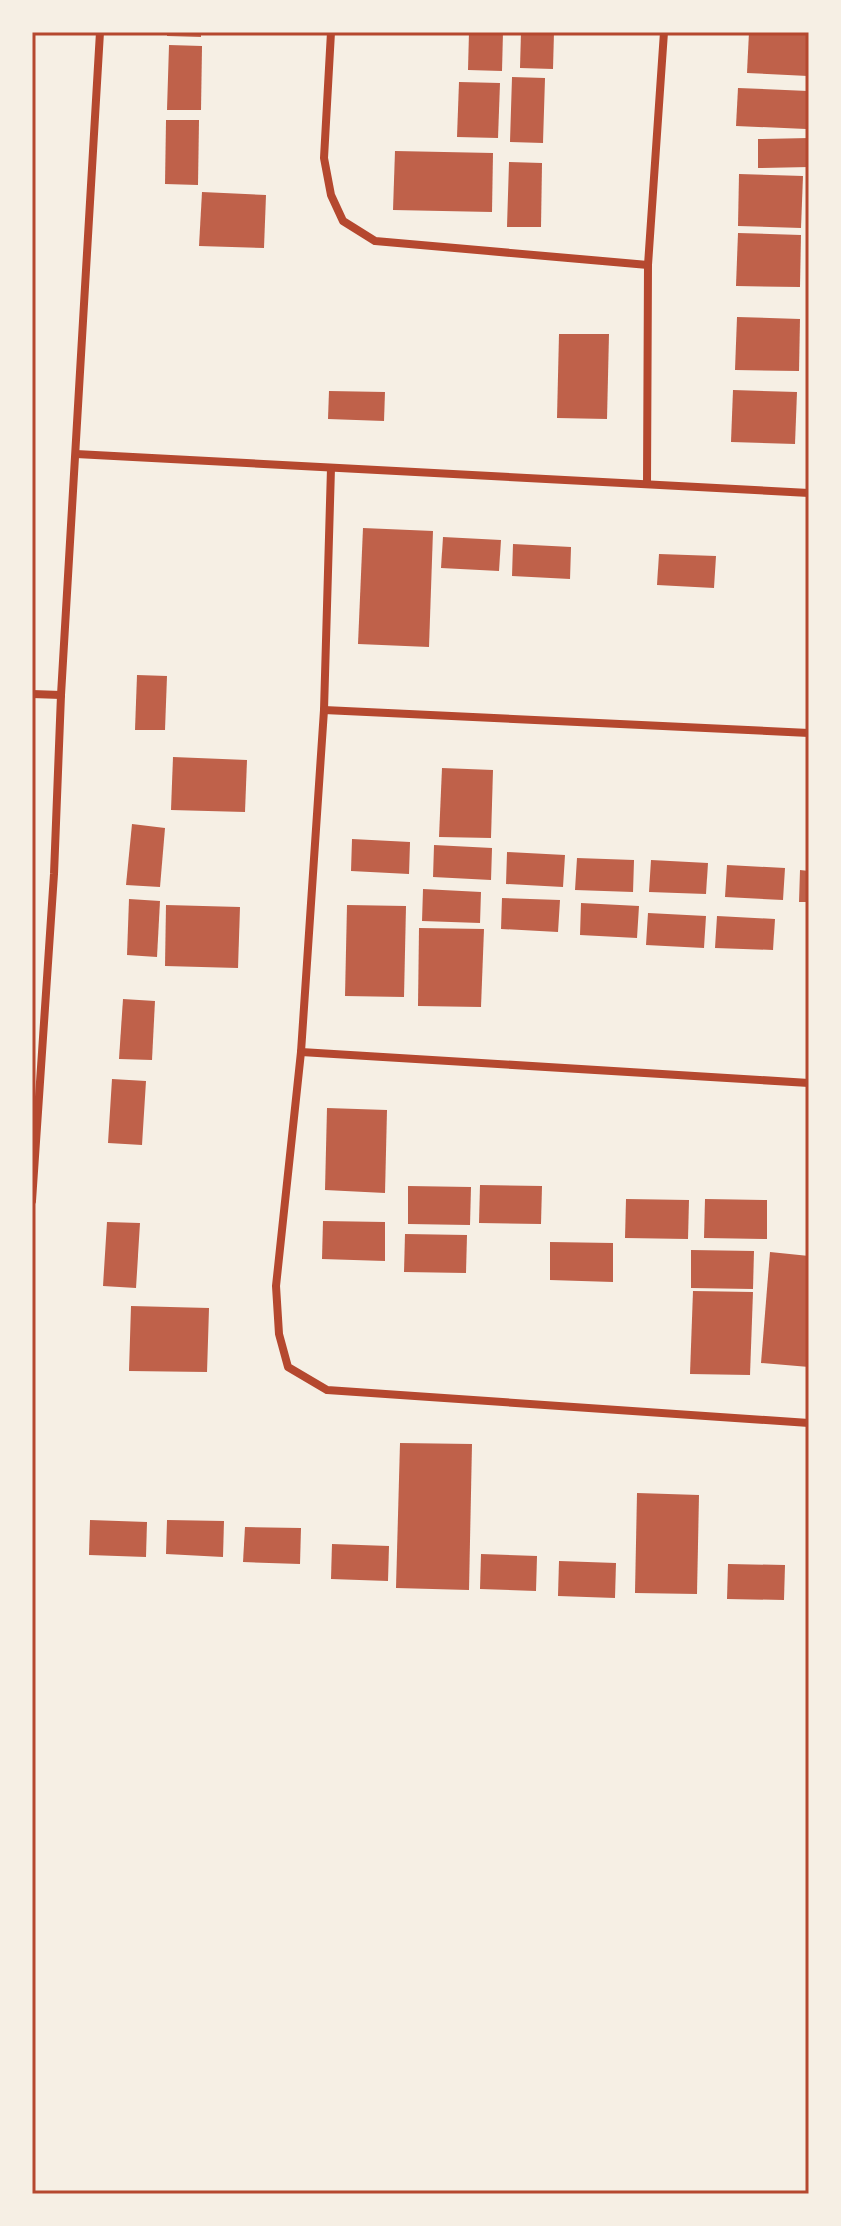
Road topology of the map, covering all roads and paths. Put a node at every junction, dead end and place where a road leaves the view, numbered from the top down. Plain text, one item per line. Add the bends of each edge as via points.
1 (100, 32) edge
2 (331, 32) edge
3 (664, 32) edge
4 (648, 265) junction
5 (76, 454) junction
6 (331, 468) junction
7 (647, 484) junction
8 (809, 493) edge
9 (32, 694) edge
10 (61, 695) junction
11 (324, 710) junction
12 (809, 733) edge
13 (32, 1049) edge
14 (42, 1050) junction
15 (301, 1052) junction
16 (809, 1083) edge
17 (32, 1201) edge
18 (809, 1423) edge

1 - 5 street
2 - 4 street via 324,158 343,221 375,241
3 - 4 street
4 - 7 street
5 - 6 street
5 - 10 street
6 - 7 street
6 - 11 street
7 - 8 street
9 - 10 street
10 - 14 street
11 - 12 street
11 - 15 street
13 - 14 street
14 - 17 street
15 - 16 street
15 - 18 street via 276,1286 279,1334 288,1367 327,1390

